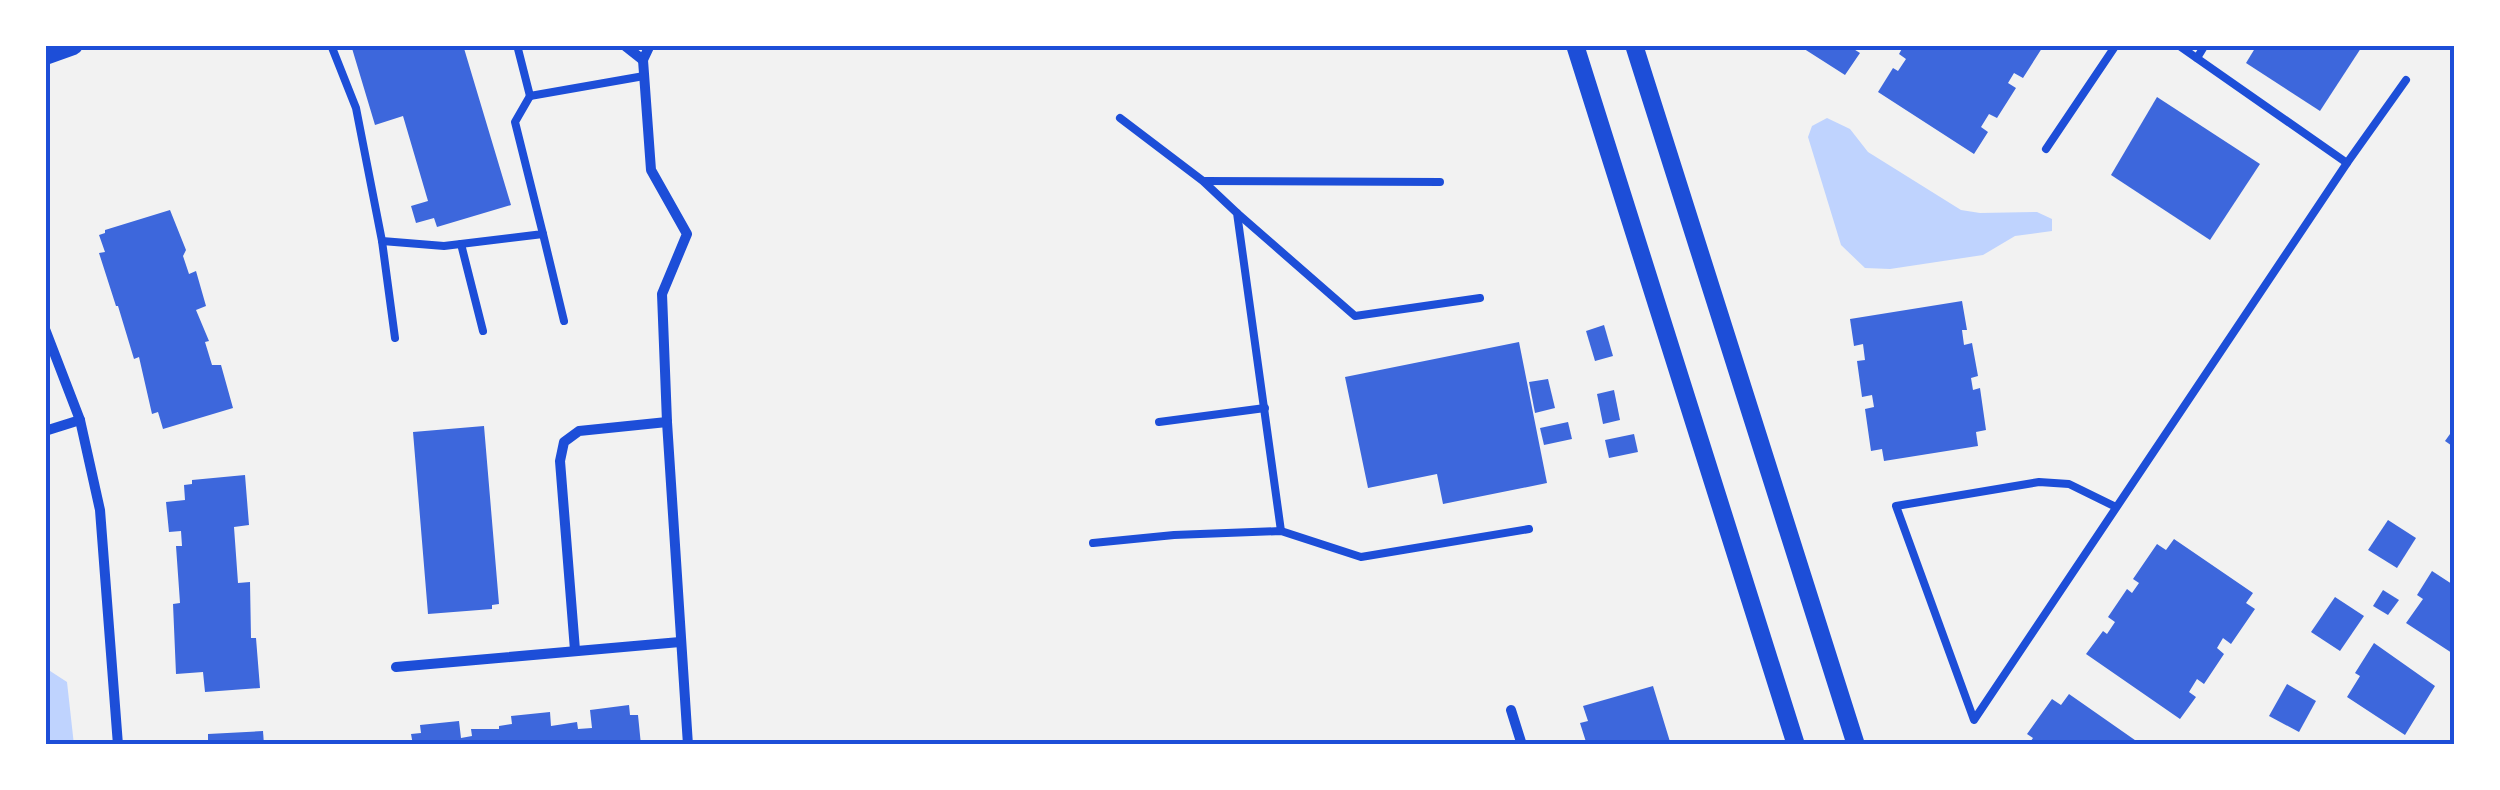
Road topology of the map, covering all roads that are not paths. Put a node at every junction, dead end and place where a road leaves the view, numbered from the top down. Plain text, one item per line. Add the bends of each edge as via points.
1 (73, 45) edge
2 (331, 45) edge
3 (517, 45) edge
4 (624, 45) edge
5 (650, 45) edge
6 (1575, 45) edge
7 (1634, 45) edge
8 (2116, 45) edge
9 (2178, 45) edge
10 (2205, 45) edge
11 (45, 55) edge
12 (2196, 58) junction
13 (643, 60) junction
14 (644, 76) junction
15 (2406, 80) dead end
16 (530, 96) junction
17 (1120, 118) dead end
18 (2046, 150) dead end
19 (2347, 163) junction
20 (1203, 182) junction
21 (1440, 182) dead end
22 (1237, 213) junction
23 (544, 234) junction
24 (382, 242) junction
25 (460, 244) junction
26 (1480, 298) dead end
27 (564, 322) dead end
28 (45, 329) edge
29 (483, 332) dead end
30 (395, 338) dead end
31 (1265, 408) junction
32 (80, 420) junction
33 (667, 422) junction
34 (1160, 422) dead end
35 (45, 431) edge
36 (2116, 507) junction
37 (1529, 530) dead end
38 (1281, 531) junction
39 (1093, 543) dead end
40 (680, 642) junction
41 (575, 650) junction
42 (396, 667) dead end
43 (1511, 710) dead end
44 (118, 745) edge
45 (688, 745) edge
46 (1522, 745) edge
47 (1796, 745) edge
48 (1856, 745) edge

1 - 11 main road
2 - 24 lane via 356,108
3 - 16 lane
4 - 13 street
5 - 13 street
6 - 47 street
7 - 48 street
8 - 18 lane
9 - 12 lane
10 - 12 lane
12 - 19 lane
13 - 14 street
14 - 16 lane
14 - 33 street via 651,170 687,234 662,294
15 - 19 lane
16 - 23 lane via 515,122
17 - 20 lane
19 - 36 lane
20 - 21 lane
20 - 22 lane
22 - 26 lane via 1355,316
22 - 31 lane
23 - 25 lane
23 - 27 lane
24 - 25 lane
24 - 30 lane
25 - 29 lane
28 - 32 street
31 - 34 lane
31 - 38 lane
32 - 35 street
32 - 44 street via 102,527
33 - 40 street
33 - 41 street via 579,431 564,442
36 - 36 lane via 2105,524 1974,720 1896,506 2039,482 2069,484
37 - 38 lane via 1361,557
38 - 39 lane
40 - 41 street
40 - 45 street
41 - 42 street
43 - 46 street

